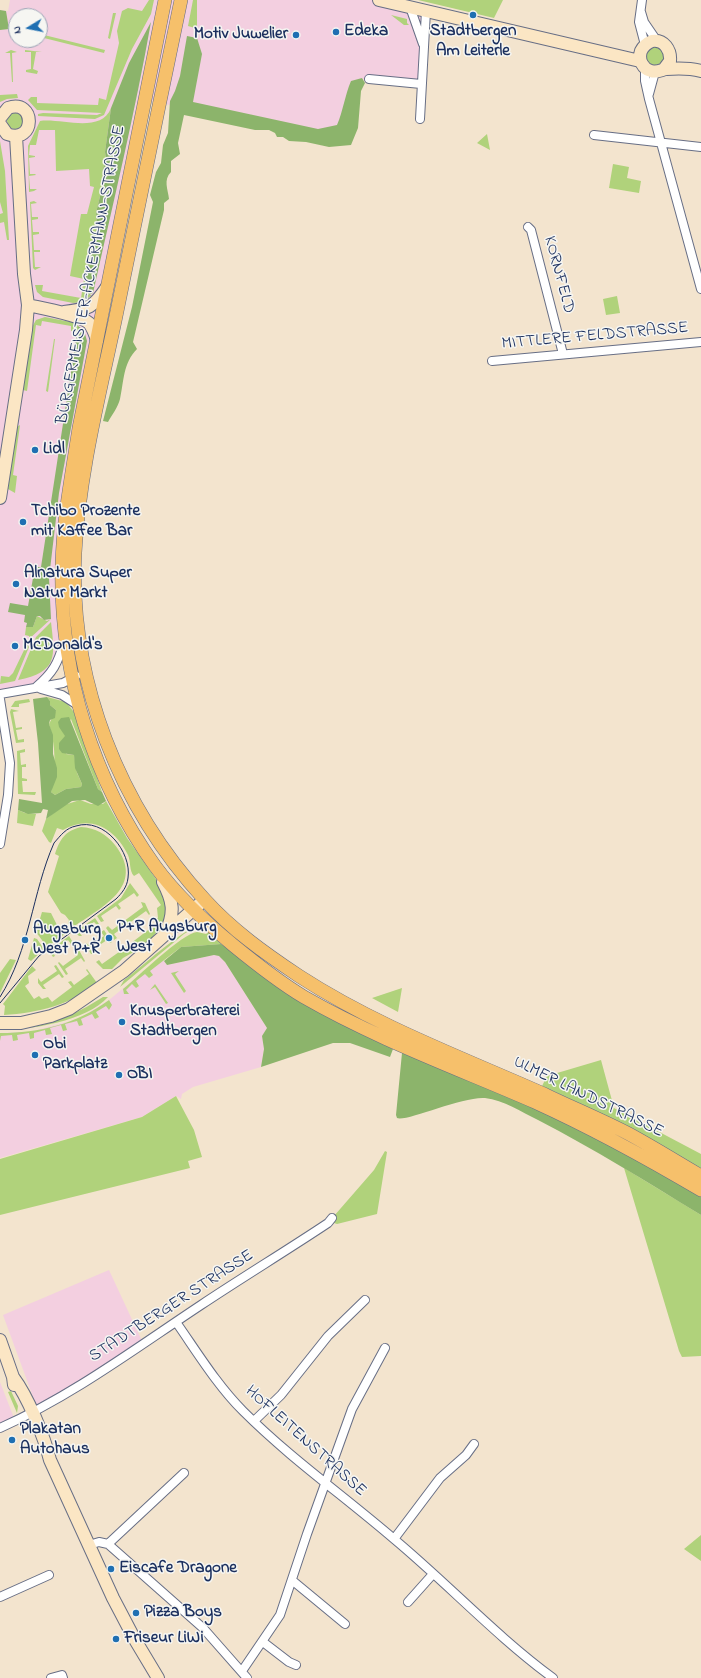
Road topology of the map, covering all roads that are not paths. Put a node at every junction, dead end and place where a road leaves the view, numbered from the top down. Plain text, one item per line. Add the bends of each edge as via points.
1 (165, 0) edge
2 (379, 0) edge
3 (642, 0) edge
4 (181, 1) edge
5 (410, 7) junction
6 (640, 9) junction
7 (426, 11) junction
8 (421, 35) junction
9 (657, 41) junction
10 (671, 55) junction
11 (649, 61) junction
12 (696, 70) edge
13 (369, 79) dead end
14 (421, 84) junction
15 (0, 118) edge
16 (420, 119) dead end
17 (0, 124) edge
18 (594, 135) dead end
19 (16, 136) junction
20 (661, 142) junction
21 (701, 147) edge
22 (528, 227) dead end
23 (109, 284) junction
24 (701, 289) edge
25 (28, 306) junction
26 (60, 312) junction
27 (97, 340) junction
28 (701, 342) edge
29 (563, 354) junction
30 (492, 362) dead end
31 (0, 498) edge
32 (66, 637) junction
33 (84, 669) junction
34 (73, 678) junction
35 (36, 688) junction
36 (0, 694) edge
37 (0, 699) edge
38 (79, 706) junction
39 (0, 844) edge
40 (156, 867) junction
41 (204, 900) junction
42 (193, 909) junction
43 (164, 935) junction
44 (0, 1023) edge
45 (401, 1030) joint
46 (701, 1176) edge
47 (701, 1190) edge
48 (332, 1218) dead end
49 (365, 1300) dead end
50 (176, 1322) junction
51 (0, 1340) edge
52 (385, 1348) dead end
53 (28, 1415) junction
54 (254, 1422) junction
55 (0, 1428) edge
56 (474, 1444) dead end
57 (184, 1473) dead end
58 (325, 1483) junction
59 (394, 1539) junction
60 (108, 1544) junction
61 (89, 1545) junction
62 (433, 1574) junction
63 (49, 1575) dead end
64 (292, 1581) junction
65 (0, 1596) edge
66 (408, 1602) dead end
67 (345, 1624) dead end
68 (264, 1642) junction
69 (296, 1665) dead end
70 (242, 1671) junction
71 (51, 1678) edge
72 (63, 1678) edge
73 (158, 1678) edge
74 (247, 1678) edge
75 (553, 1678) edge

1 - 23 main road, BÜRGERMEISTER-ACKERMANN-STRASSE
2 - 5 street
3 - 6 street
4 - 33 main road, BÜRGERMEISTER-ACKERMANN-STRASSE via 82,487 75,555 75,590
5 - 7 street
5 - 8 street
6 - 9 street via 644,22
6 - 11 street via 640,26
7 - 8 street
7 - 11 street
8 - 14 street
9 - 10 street via 669,49
9 - 11 street
10 - 11 street via 668,65
10 - 12 street
11 - 12 street
11 - 20 street via 645,81
13 - 14 street
14 - 16 street
15 - 19 street via 4,110 12,106 24,110 29,118 28,128
17 - 19 street via 7,134
18 - 20 street
19 - 25 street
20 - 21 street
20 - 24 street
22 - 29 street, KORNFELD via 531,230
23 - 26 street via 92,306 82,310
23 - 27 main road, BÜRGERMEISTER-ACKERMANN-STRASSE
25 - 26 street
25 - 31 street
26 - 27 street via 88,322
27 - 32 main road, BÜRGERMEISTER-ACKERMANN-STRASSE via 79,428 65,528 62,584
28 - 29 street, MITTLERE FELDSTRASSE
29 - 30 street, MITTLERE FELDSTRASSE
32 - 34 main road, BÜRGERMEISTER-ACKERMANN-STRASSE
32 - 35 street via 57,666
33 - 34 street
33 - 41 main road, BÜRGERMEISTER-ACKERMANN-STRASSE via 98,718 128,790 144,820
34 - 35 street via 63,683
34 - 38 main road, BÜRGERMEISTER-ACKERMANN-STRASSE
35 - 36 street
35 - 38 street via 62,695
37 - 39 street via 10,763
38 - 40 main road, BÜRGERMEISTER-ACKERMANN-STRASSE via 87,734 109,788 126,821
40 - 42 main road, BÜRGERMEISTER-ACKERMANN-STRASSE
40 - 43 street via 171,896 170,923
41 - 42 street
41 - 45 main road, BÜRGERMEISTER-ACKERMANN-STRASSE via 266,954 304,979
42 - 43 street
42 - 47 main road, BÜRGERMEISTER-ACKERMANN-STRASSE via 250,959 302,996 399,1044 621,1143
43 - 44 street via 124,971 69,1009 21,1023
45 - 46 main road, ULMER LANDSTRASSE via 629,1134
48 - 50 street, STADTBERGER STRASSE via 285,1252
49 - 54 street via 328,1336 280,1395
50 - 53 street, STADTBERGER STRASSE
50 - 54 street, HOFLEITENSTRASSE via 216,1379
51 - 53 street via 13,1377 21,1387
52 - 58 street via 352,1409
53 - 55 street, STADTBERGER STRASSE
53 - 61 street via 47,1448 50,1460
54 - 58 street, HOFLEITENSTRASSE
56 - 59 street via 466,1455 440,1478
57 - 60 street
58 - 59 street, HOFLEITENSTRASSE
58 - 64 street
59 - 62 street, HOFLEITENSTRASSE
60 - 61 street via 99,1542
60 - 70 street via 188,1614
61 - 73 street via 122,1617
62 - 66 street
62 - 75 street, HOFLEITENSTRASSE via 497,1634
63 - 65 street
64 - 67 street
64 - 68 street via 280,1615
68 - 69 street
68 - 70 street
70 - 74 street
71 - 72 street via 62,1675

